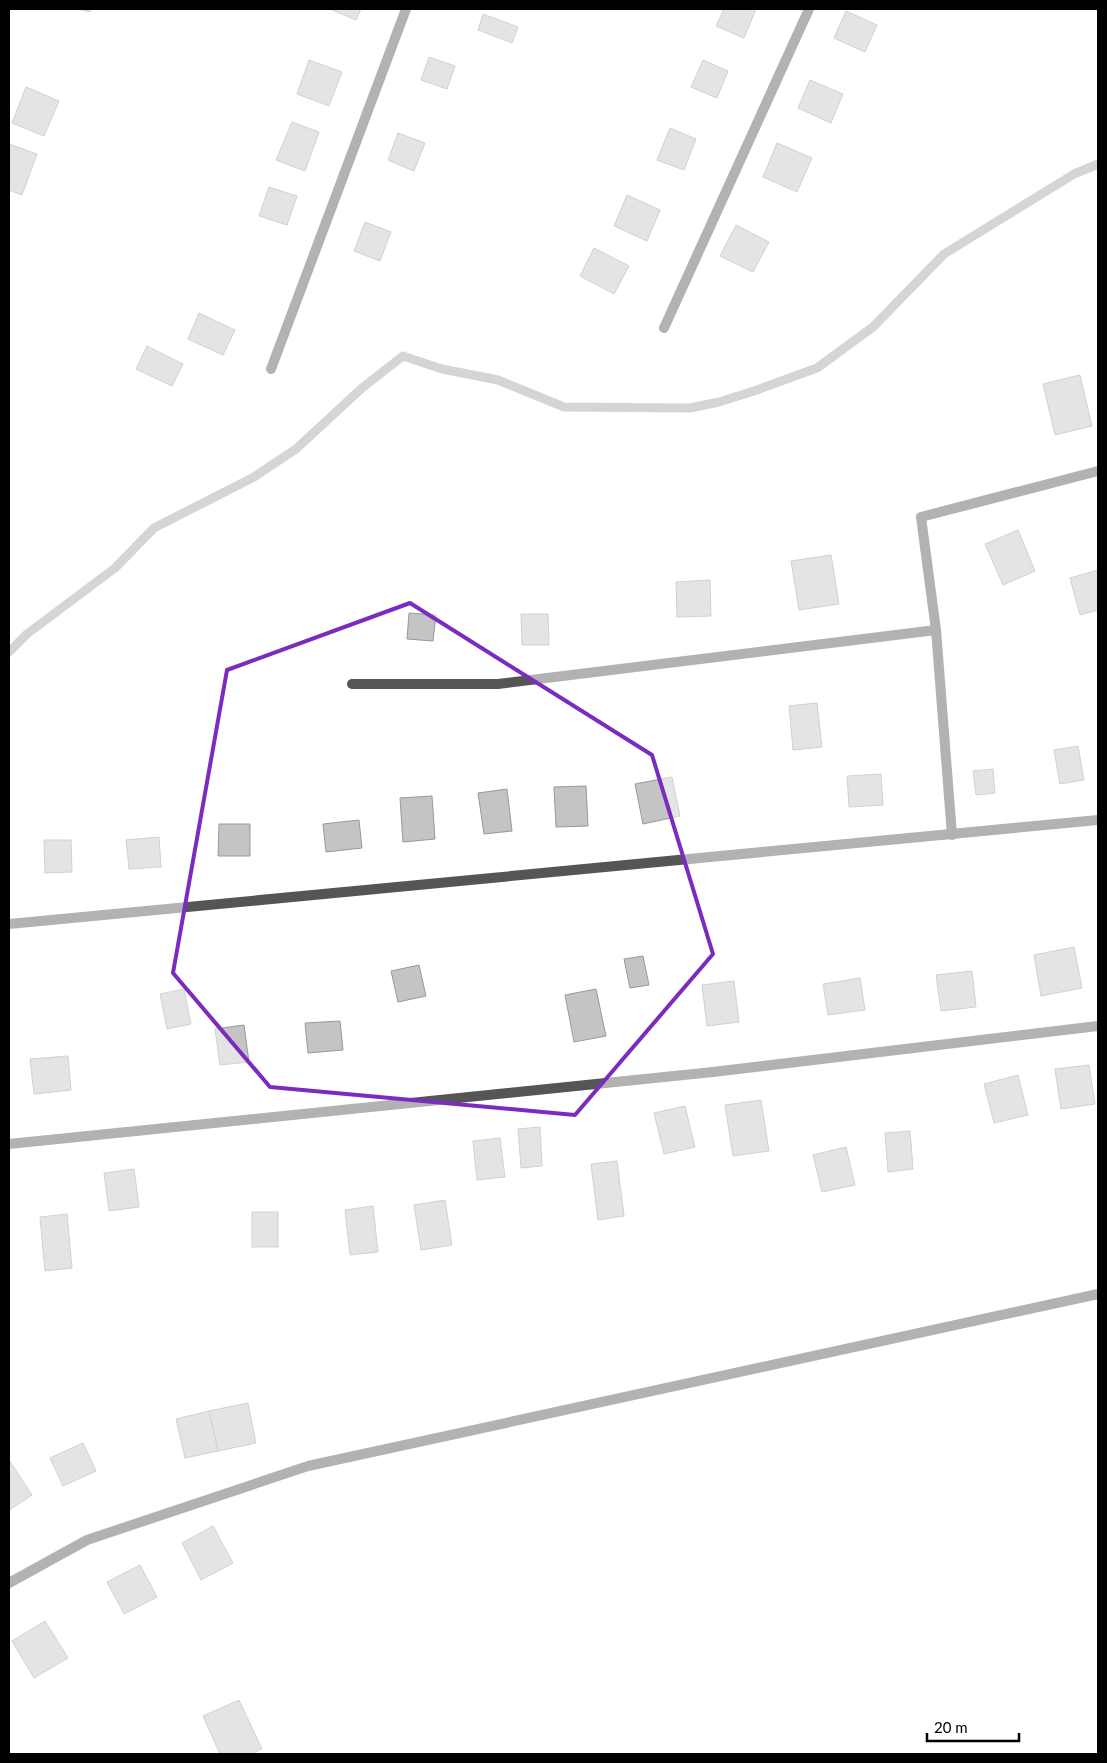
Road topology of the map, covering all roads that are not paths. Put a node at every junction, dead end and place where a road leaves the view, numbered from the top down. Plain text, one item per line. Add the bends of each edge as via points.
1 (406, 9) edge
2 (808, 9) edge
3 (664, 328) dead end
4 (272, 369) dead end
5 (1098, 471) edge
6 (936, 630) junction
7 (352, 684) dead end
8 (1098, 820) edge
9 (952, 835) junction
10 (9, 924) edge
11 (1098, 1026) edge
12 (9, 1144) edge
13 (1098, 1294) edge
14 (9, 1584) edge

1 - 4 street
2 - 3 street
5 - 6 street via 921,518
6 - 7 street via 498,684
6 - 9 street
8 - 9 street
9 - 10 street
11 - 12 street via 703,1073
13 - 14 street via 308,1466 87,1540

